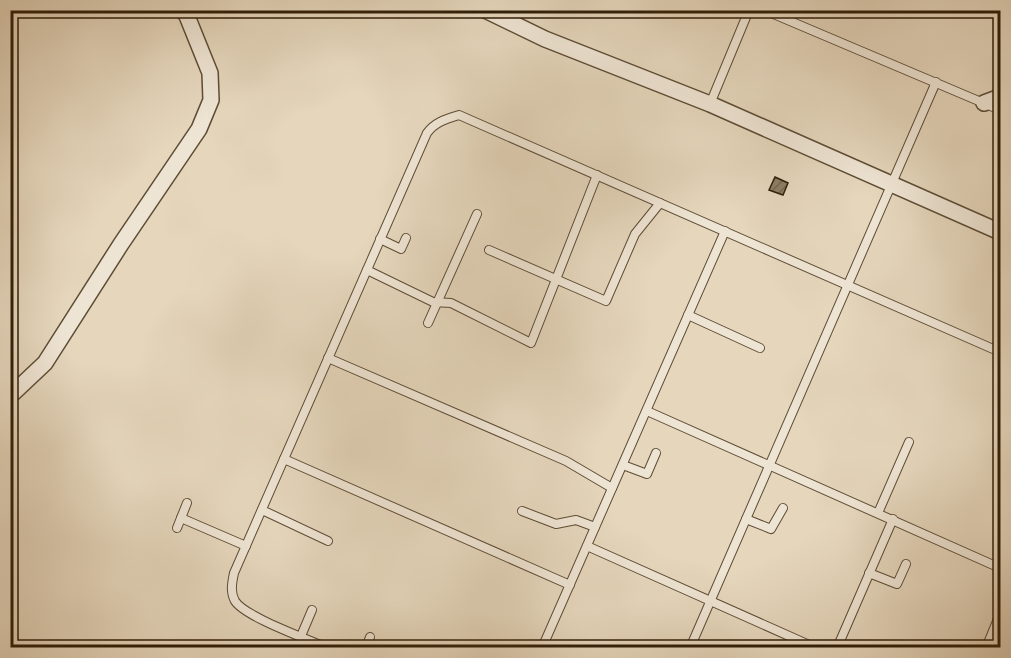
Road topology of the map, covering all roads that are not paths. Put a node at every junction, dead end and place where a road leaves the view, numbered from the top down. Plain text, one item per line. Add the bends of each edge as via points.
1 (183, 10) edge
2 (485, 10) edge
3 (749, 10) edge
4 (764, 10) edge
5 (936, 82) junction
6 (1000, 97) edge
7 (984, 103) junction
8 (710, 104) junction
9 (1000, 110) edge
10 (597, 175) junction
11 (892, 184) junction
12 (660, 203) junction
13 (477, 214) dead end
14 (724, 231) junction
15 (1000, 232) edge
16 (406, 238) dead end
17 (380, 239) junction
18 (489, 250) dead end
19 (366, 270) junction
20 (556, 279) junction
21 (848, 285) junction
22 (437, 302) junction
23 (688, 315) junction
24 (428, 323) dead end
25 (760, 348) dead end
26 (1000, 352) edge
27 (328, 358) junction
28 (10, 396) edge
29 (646, 411) junction
30 (909, 442) dead end
31 (656, 453) dead end
32 (284, 459) junction
33 (623, 465) junction
34 (769, 466) junction
35 (612, 488) junction
36 (187, 503) dead end
37 (783, 508) dead end
38 (262, 510) junction
39 (522, 511) dead end
40 (878, 513) junction
41 (181, 518) junction
42 (746, 519) junction
43 (893, 519) junction
44 (595, 527) junction
45 (177, 528) dead end
46 (328, 541) dead end
47 (246, 546) junction
48 (586, 546) junction
49 (906, 564) dead end
50 (1000, 568) edge
51 (869, 573) junction
52 (570, 585) junction
53 (710, 601) junction
54 (312, 610) dead end
55 (1000, 614) edge
56 (998, 627) edge
57 (301, 636) junction
58 (370, 637) dead end
59 (327, 648) edge
60 (366, 648) edge
61 (542, 648) edge
62 (690, 648) edge
63 (816, 648) edge
64 (837, 648) edge
65 (986, 648) edge

1 - 28 street via 210,73 212,100 199,129 45,363
2 - 8 street via 545,39
3 - 8 lane
4 - 5 lane
5 - 7 lane
5 - 11 lane
6 - 7 street
7 - 9 lane
8 - 11 street
10 - 12 lane
10 - 17 lane via 459,115 446,118 427,133
10 - 20 lane
11 - 15 street
11 - 21 lane
12 - 14 lane
12 - 20 lane via 635,234 606,301
13 - 22 lane
14 - 21 lane
14 - 23 lane
16 - 17 lane via 401,249
17 - 19 lane
18 - 20 lane
19 - 22 lane
19 - 27 lane
20 - 22 lane via 531,343 451,303
21 - 26 lane
21 - 34 lane
22 - 24 lane
23 - 25 lane
23 - 29 lane
27 - 32 lane
27 - 35 lane via 566,461
29 - 33 lane
29 - 34 lane
30 - 40 lane
31 - 33 lane via 647,474
32 - 38 lane
32 - 52 lane
33 - 35 lane
34 - 40 lane
34 - 42 lane
35 - 44 lane
36 - 41 lane
37 - 42 lane via 771,529
38 - 46 lane
38 - 47 lane
39 - 44 lane via 556,524 576,520
40 - 43 lane
41 - 45 lane
41 - 47 lane
42 - 53 lane
43 - 50 lane
43 - 51 lane
44 - 48 lane
47 - 57 lane via 234,573 231,590 236,602 253,615
48 - 52 lane
48 - 53 lane
49 - 51 lane via 897,584
51 - 64 lane
52 - 61 lane
53 - 62 lane
53 - 63 lane
54 - 57 lane
55 - 56 lane
56 - 65 lane
57 - 59 lane
58 - 60 lane

